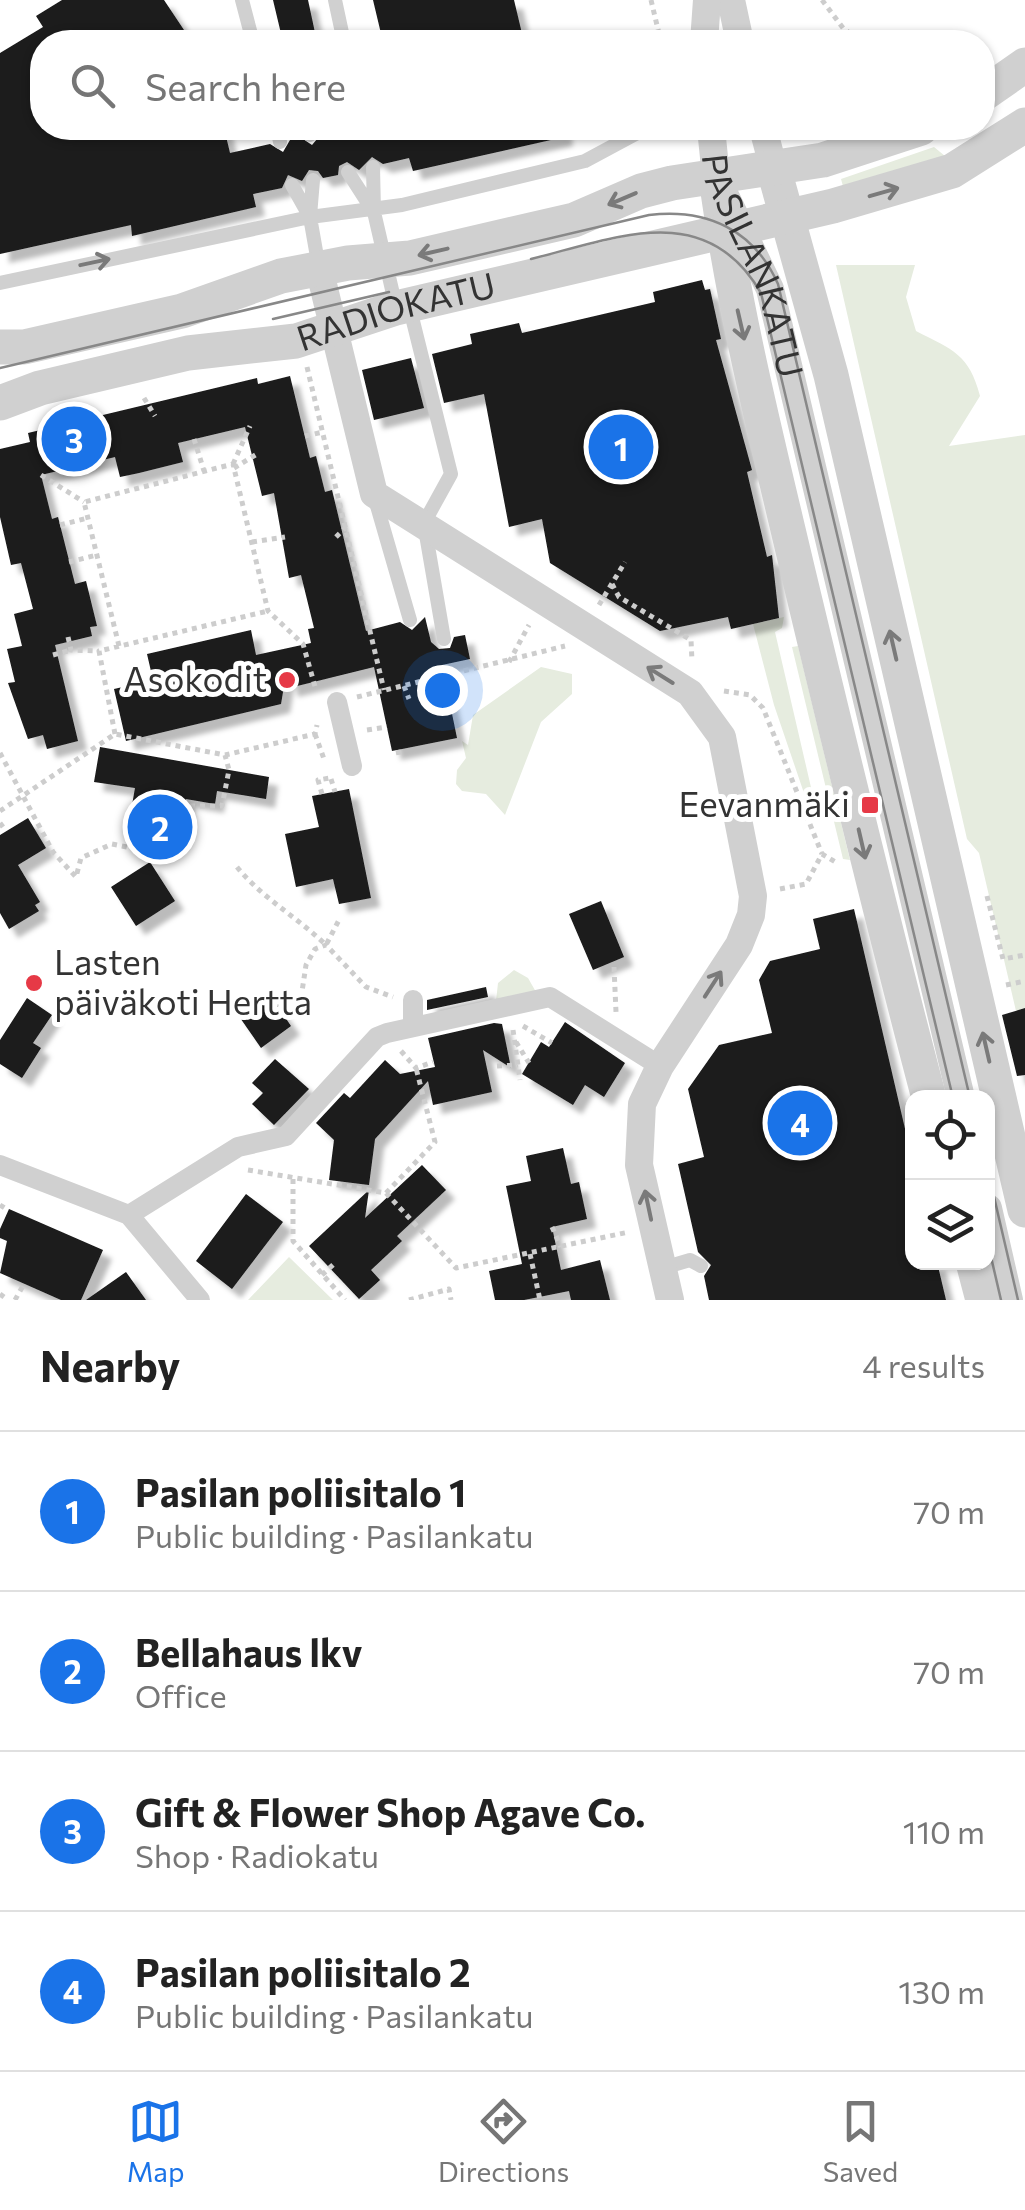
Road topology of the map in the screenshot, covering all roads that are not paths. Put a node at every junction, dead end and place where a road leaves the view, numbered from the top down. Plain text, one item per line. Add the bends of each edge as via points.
1 (242, 0) edge
2 (334, 0) edge
3 (708, 0) edge
4 (731, 0) edge
5 (251, 30) edge
6 (341, 30) edge
7 (705, 30) edge
8 (737, 30) edge
9 (1025, 65) edge
10 (995, 86) edge
11 (1025, 125) edge
12 (625, 140) edge
13 (712, 140) edge
14 (766, 140) edge
15 (886, 140) edge
16 (373, 166) dead end
17 (774, 170) junction
18 (348, 172) dead end
19 (716, 177) junction
20 (313, 180) dead end
21 (292, 185) dead end
22 (374, 212) junction
23 (790, 215) junction
24 (310, 217) junction
25 (732, 227) junction
26 (383, 260) junction
27 (320, 268) junction
28 (0, 283) edge
29 (403, 306) junction
30 (334, 332) junction
31 (0, 347) edge
32 (0, 404) edge
33 (374, 494) junction
34 (424, 524) junction
35 (410, 620) dead end
36 (444, 639) dead end
37 (329, 705) road end
38 (352, 766) dead end
39 (413, 1000) road end
40 (413, 1027) junction
41 (660, 1066) junction
42 (927, 1090) edge
43 (960, 1090) edge
44 (0, 1165) edge
45 (1025, 1210) edge
46 (129, 1215) junction
47 (995, 1239) edge
48 (696, 1258) dead end
49 (662, 1268) junction
50 (975, 1270) edge
51 (200, 1300) edge
52 (670, 1300) edge
53 (983, 1300) edge
54 (1009, 1300) edge

1 - 5 lane
2 - 6 lane
3 - 7 street
4 - 8 street
9 - 10 street
23 -> 11 street, RADIOKATU via 952,171
12 - 22 lane via 585,161
13 - 19 street
14 - 17 street
15 - 17 street, RADIOKATU
16 - 22 lane
17 - 19 street, RADIOKATU
17 - 23 street, PASILANKATU
18 - 22 lane
19 - 25 street, PASILANKATU
19 -> 26 street, RADIOKATU via 641,191 574,220
20 - 24 lane
21 - 24 lane
22 - 24 lane
22 - 26 lane
23 - 25 street, RADIOKATU
45 -> 23 street, PASILANKATU
24 - 27 lane
28 -> 24 lane
25 - 29 street, RADIOKATU
25 -> 42 street, PASILANKATU via 731,282 867,867
25 - 43 street, PASILANKATU via 770,289
26 - 27 street, RADIOKATU
26 - 29 lane
27 - 30 street
27 - 31 street, RADIOKATU via 182,310
29 - 30 street, RADIOKATU
29 - 34 lane via 451,474
30 - 32 street, RADIOKATU via 262,348 188,353
30 - 33 street
33 - 34 street
33 - 35 lane
34 - 36 lane
41 -> 34 street via 739,946 751,916 753,896 722,737 690,693
37 - 38 street
39 - 40 street
40 - 41 street via 550,996
40 - 46 street via 377,1037 286,1136 238,1147
49 -> 41 street via 639,1166 638,1129
44 - 46 street
46 - 51 street
47 - 54 street
48 - 49 lane
49 - 52 street
50 - 53 street

